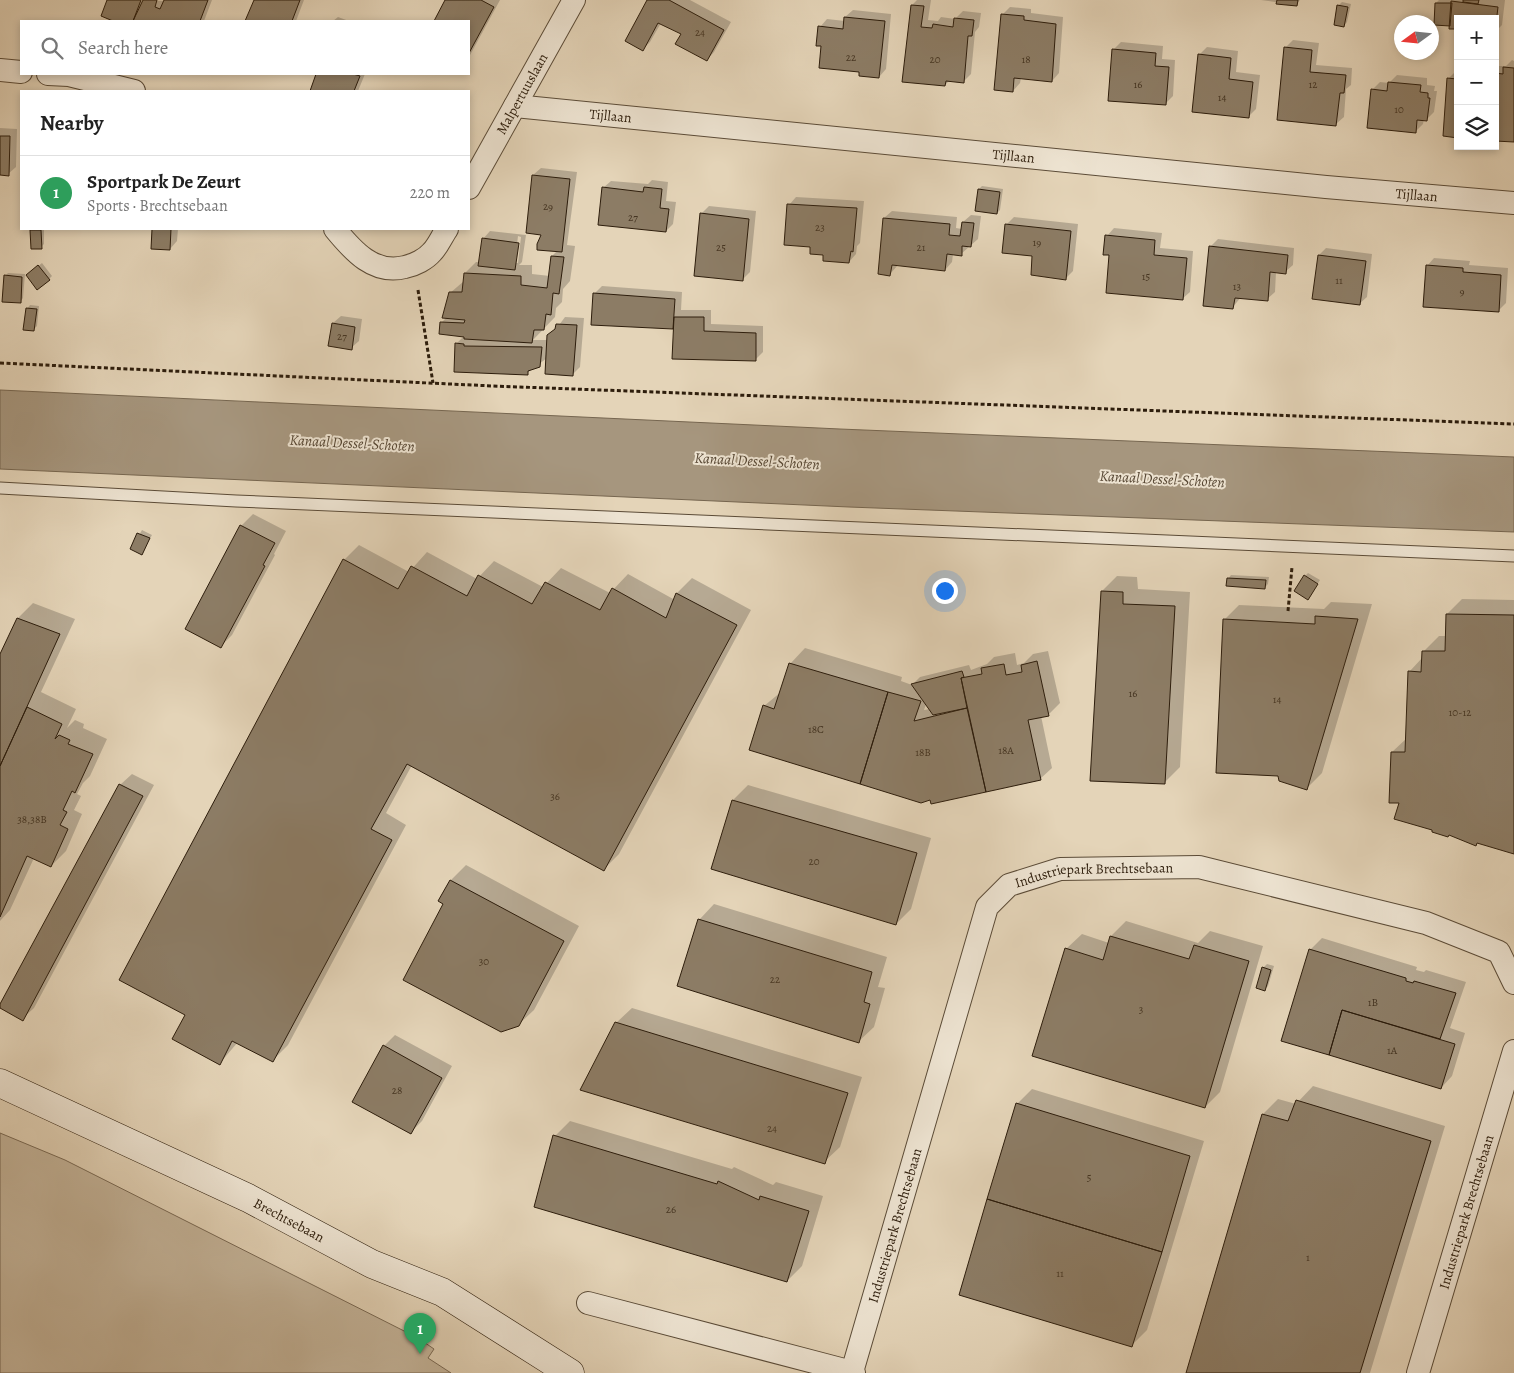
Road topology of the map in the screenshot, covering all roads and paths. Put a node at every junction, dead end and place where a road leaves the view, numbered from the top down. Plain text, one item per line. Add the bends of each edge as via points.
1 (574, 0) edge
2 (0, 70) edge
3 (20, 72) edge
4 (68, 75) edge
5 (130, 90) edge
6 (515, 106) junction
7 (470, 186) edge
8 (1514, 203) edge
9 (336, 230) edge
10 (446, 230) edge
11 (414, 265) junction
12 (0, 363) edge
13 (433, 383) junction
14 (1514, 424) edge
15 (0, 488) edge
16 (1293, 546) junction
17 (1514, 556) edge
18 (1288, 611) dead end
19 (1514, 983) edge
20 (1514, 1051) edge
21 (0, 1083) edge
22 (588, 1303) dead end
23 (570, 1373) edge
24 (853, 1373) edge
25 (1418, 1373) edge

1 - 6 street, Malpertuuslaan
2 - 3 street
4 - 5 street
6 - 7 street, Malpertuuslaan
6 - 8 street, Tijllaan
9 - 11 street via 353,251 376,267 396,269
10 - 11 street via 432,252
11 - 13 path
12 - 13 path
13 - 14 path
15 - 16 lane
16 - 17 lane
16 - 18 path
19 - 24 street, Industriepark Brechtsebaan via 1499,952 1426,923 1199,867 1060,868 1009,885 987,907
20 - 25 street, Industriepark Brechtsebaan
21 - 23 main road, Brechtsebaan via 248,1198 372,1264 442,1292
22 - 24 street, Industriepark Brechtsebaan

